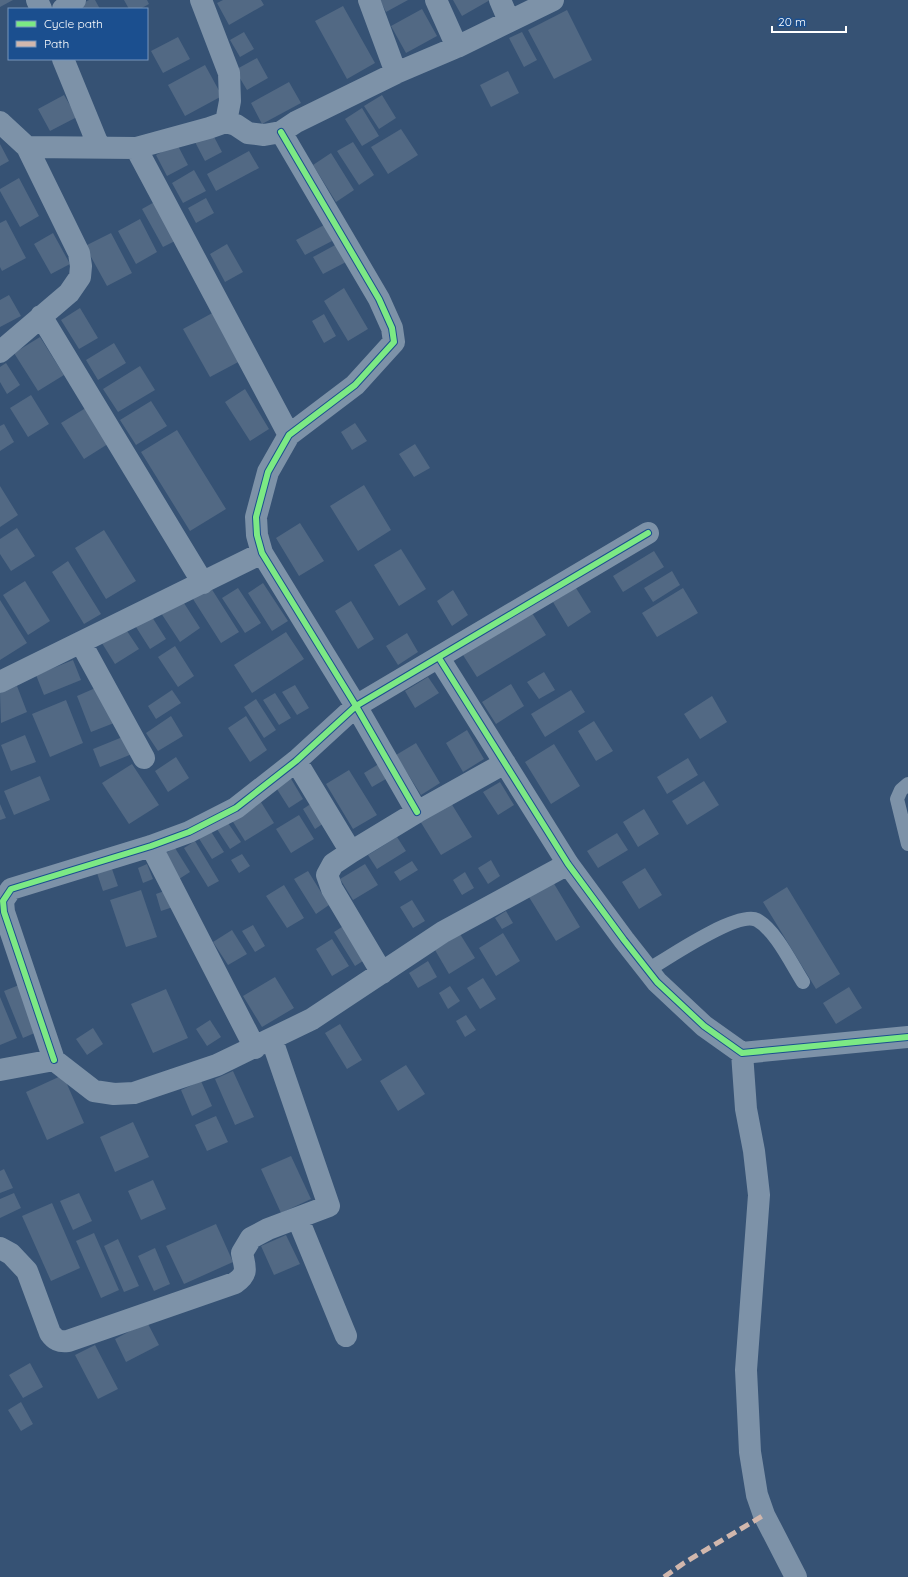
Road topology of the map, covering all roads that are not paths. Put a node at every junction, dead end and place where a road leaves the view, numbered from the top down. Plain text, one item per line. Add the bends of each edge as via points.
1 (75, 0) edge
2 (201, 0) edge
3 (369, 0) edge
4 (436, 0) edge
5 (500, 0) edge
6 (553, 0) edge
7 (64, 8) edge
8 (509, 22) junction
9 (457, 47) junction
10 (63, 60) edge
11 (396, 73) junction
12 (0, 122) edge
13 (226, 122) junction
14 (281, 132) junction
15 (27, 147) junction
16 (99, 148) junction
17 (136, 148) junction
18 (41, 316) junction
19 (0, 352) edge
20 (289, 435) junction
21 (648, 533) dead end
22 (262, 553) junction
23 (204, 583) junction
24 (81, 643) junction
25 (439, 658) junction
26 (0, 682) edge
27 (356, 706) junction
28 (144, 758) dead end
29 (296, 761) junction
30 (505, 763) junction
31 (908, 784) edge
32 (417, 812) junction
33 (908, 844) edge
34 (151, 846) junction
35 (350, 852) junction
36 (568, 864) junction
37 (5, 886) edge
38 (648, 970) junction
39 (382, 973) junction
40 (803, 982) dead end
41 (908, 1037) edge
42 (263, 1044) junction
43 (742, 1053) junction
44 (54, 1060) junction
45 (0, 1070) edge
46 (298, 1219) junction
47 (0, 1248) edge
48 (346, 1336) dead end
49 (796, 1577) edge

1 - 7 street
2 - 13 street via 229,73 230,101
3 - 11 street
4 - 9 street
5 - 8 street
6 - 8 street
8 - 9 street
9 - 11 street
10 - 16 street
11 - 14 street via 296,122
12 - 15 street
13 - 14 street via 248,132 264,135
13 - 17 street
14 - 20 street via 379,299 392,328 394,342 355,385
15 - 16 street
15 - 18 street via 78,253 81,266 80,277 69,293
16 - 17 street
17 - 20 street
18 - 19 street
18 - 23 street
20 - 22 street via 268,472 256,517
21 - 25 street
22 - 23 street
22 - 27 street
23 - 24 street
24 - 26 street
24 - 28 street
25 - 27 street
25 - 30 street
27 - 29 street
27 - 32 street
29 - 34 street via 236,808 189,832
29 - 35 street
30 - 32 street
30 - 36 street
31 - 33 lane via 901,790 897,799
32 - 35 street
34 - 37 street
34 - 42 street
35 - 39 street via 333,864 327,875 328,879
36 - 38 street
36 - 39 street via 443,932
37 - 44 street via 4,912
38 - 40 lane via 736,920 756,919 769,929
38 - 43 street via 704,1026
39 - 42 street via 312,1019
41 - 43 street
42 - 44 street via 217,1066 134,1093 94,1091
42 - 46 street via 329,1206
43 - 49 street via 746,1109 759,1195 746,1370 750,1452 757,1495 764,1515
44 - 45 street
46 - 47 street via 268,1228 251,1238 242,1253 246,1271 243,1278 235,1283 61,1342 50,1333 27,1271 12,1254
46 - 48 street

